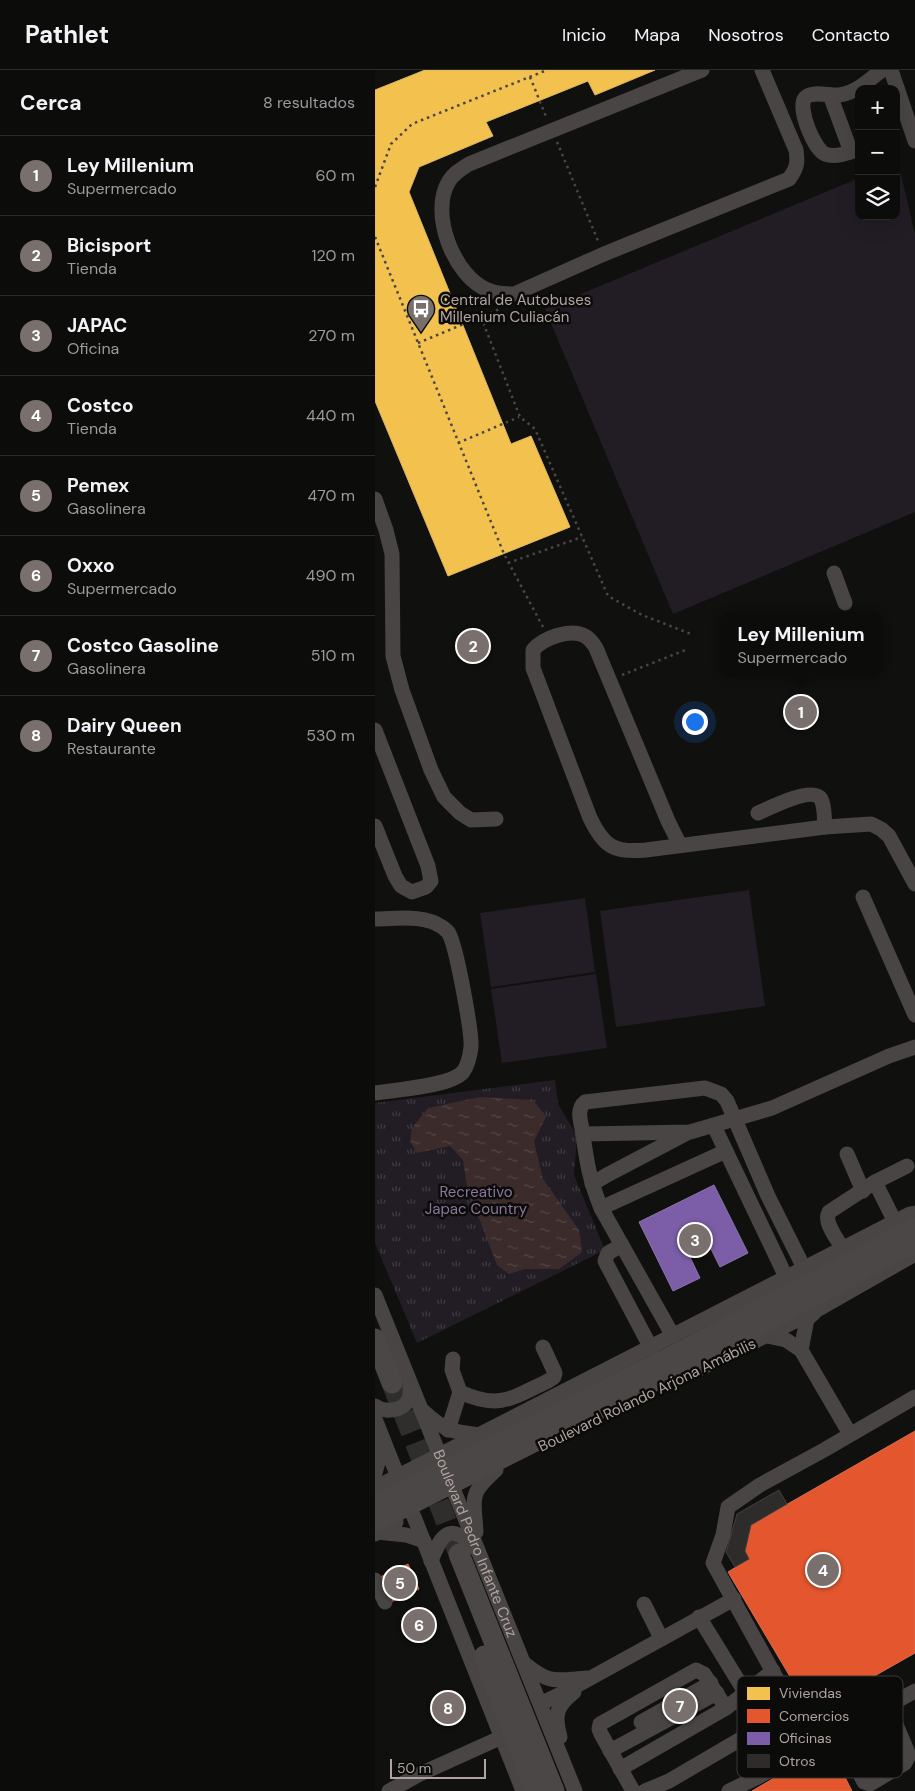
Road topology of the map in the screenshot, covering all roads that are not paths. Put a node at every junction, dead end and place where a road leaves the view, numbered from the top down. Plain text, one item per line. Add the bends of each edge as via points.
1 (702, 70) edge
2 (882, 70) edge
3 (891, 70) edge
4 (764, 71) edge
5 (864, 85) edge
6 (855, 91) edge
7 (830, 95) junction
8 (915, 141) edge
9 (855, 150) edge
10 (375, 499) edge
11 (834, 573) dead end
12 (845, 603) dead end
13 (375, 730) edge
14 (758, 813) dead end
15 (496, 820) dead end
16 (375, 826) edge
17 (825, 827) junction
18 (680, 845) junction
19 (915, 884) edge
20 (863, 897) dead end
21 (375, 919) edge
22 (915, 1015) edge
23 (915, 1046) edge
24 (375, 1093) edge
25 (736, 1119) junction
26 (714, 1126) junction
27 (690, 1132) junction
28 (583, 1134) junction
29 (726, 1151) junction
30 (847, 1154) dead end
31 (907, 1166) dead end
32 (875, 1182) junction
33 (592, 1184) junction
34 (863, 1191) junction
35 (601, 1208) junction
36 (915, 1213) edge
37 (781, 1223) junction
38 (915, 1227) edge
39 (763, 1232) junction
40 (903, 1242) edge
41 (622, 1245) junction
42 (842, 1248) junction
43 (804, 1268) junction
44 (786, 1277) junction
45 (375, 1296) edge
46 (817, 1310) junction
47 (767, 1336) junction
48 (375, 1339) edge
49 (543, 1347) dead end
50 (651, 1348) junction
51 (801, 1350) junction
52 (680, 1351) junction
53 (453, 1359) dead end
54 (386, 1388) edge
55 (460, 1392) junction
56 (915, 1397) edge
57 (420, 1408) junction
58 (376, 1421) edge
59 (448, 1430) junction
60 (850, 1434) junction
61 (481, 1435) junction
62 (439, 1456) junction
63 (496, 1470) junction
64 (398, 1478) junction
65 (377, 1482) edge
66 (454, 1491) junction
67 (375, 1504) edge
68 (412, 1512) junction
69 (376, 1530) edge
70 (424, 1541) junction
71 (458, 1554) junction
72 (375, 1580) edge
73 (733, 1599) junction
74 (385, 1602) dead end
75 (643, 1604) dead end
76 (699, 1617) junction
77 (661, 1638) junction
78 (525, 1664) junction
79 (773, 1671) junction
80 (767, 1676) edge
81 (776, 1676) edge
82 (593, 1677) junction
83 (737, 1680) edge
84 (915, 1690) edge
85 (716, 1692) junction
86 (737, 1693) edge
87 (536, 1694) junction
88 (903, 1697) edge
89 (502, 1737) junction
90 (737, 1741) edge
91 (903, 1741) edge
92 (610, 1751) junction
93 (903, 1764) edge
94 (753, 1778) edge
95 (862, 1778) edge
96 (880, 1778) edge
97 (389, 1791) edge
98 (523, 1791) edge
99 (535, 1791) edge
100 (553, 1791) edge
101 (575, 1791) edge
102 (633, 1791) edge
103 (645, 1791) edge
104 (729, 1791) edge

1 - 4 street via 469,164 457,172 449,181 442,201 442,215 450,248 465,273 487,290 514,294 603,254 789,179 797,169 796,150
2 - 5 street
3 - 8 street
6 - 7 street
7 - 9 street
7 - 9 street via 806,97 802,109 806,124 821,151 827,155
10 - 15 street via 392,554 393,656 431,770 444,797 460,814 471,820
11 - 12 street
13 - 16 street via 428,866 431,881 426,887 412,892 401,886
14 - 17 street via 802,795 815,795 823,805
17 - 18 street
17 - 19 street via 871,824 881,829 897,850
18 - 18 street via 596,648 577,633 542,642 533,650 533,668 598,834 615,850
20 - 22 street
21 - 24 street via 409,918 441,926 449,932 462,979 471,1045 469,1061 454,1079
23 - 25 street via 804,1095
25 - 26 street
25 - 28 street via 721,1094 705,1088 585,1102 579,1111
25 - 37 street
26 - 27 street
26 - 29 street
27 - 28 street
27 - 33 street
28 - 33 street
29 - 35 street
29 - 39 street
30 - 34 street
31 - 32 street
32 - 34 street
32 - 40 street
33 - 35 street
34 - 42 street via 827,1215
35 - 41 street
36 - 40 street, Boulevard Rolando Arjona Amábilis
37 - 39 street
37 - 43 street
38 - 40 main road
39 - 44 street
40 - 42 street, Boulevard Rolando Arjona Amábilis
40 - 46 street, Boulevard Rolando Arjona Amábilis
40 - 52 main road, Boulevard Rolando Arjona Amábilis
41 - 50 street via 608,1253 605,1261
41 - 52 street
42 - 43 street, Boulevard Rolando Arjona Amábilis
43 - 44 street, Boulevard Rolando Arjona Amábilis
44 - 52 street, Boulevard Rolando Arjona Amábilis
45 - 54 street, Boulevard Pedro Infante Cruz
46 - 47 street, Boulevard Rolando Arjona Amábilis
46 - 51 street via 807,1319
47 - 51 street via 786,1340
47 - 63 street, Boulevard Rolando Arjona Amábilis
48 - 54 highway, Boulevard Pedro Infante Cruz
49 - 55 street via 555,1373 548,1381 498,1402 479,1400
50 - 52 street, Boulevard Rolando Arjona Amábilis
50 - 61 street, Boulevard Rolando Arjona Amábilis
51 - 60 street
52 - 67 main road, bridge
52 - 69 main road, bridge
53 - 55 street via 452,1370
54 - 57 street, Boulevard Pedro Infante Cruz
55 - 59 street
56 - 60 street
57 - 59 street
57 - 62 street, Boulevard Pedro Infante Cruz
58 - 64 street, Boulevard Pedro Infante Cruz
58 - 65 street via 381,1439
59 - 61 street
60 - 73 street via 728,1507 713,1563
61 - 62 street, Boulevard Rolando Arjona Amábilis
62 - 64 street, Boulevard Rolando Arjona Amábilis
62 - 66 street, Boulevard Pedro Infante Cruz
63 - 66 street, Boulevard Rolando Arjona Amábilis
63 - 71 street via 479,1484
64 - 65 street, Boulevard Rolando Arjona Amábilis
64 - 68 street, Boulevard Pedro Infante Cruz
66 - 68 street, Boulevard Rolando Arjona Amábilis
66 - 71 street, Boulevard Pedro Infante Cruz
68 - 69 street, Boulevard Rolando Arjona Amábilis
68 - 70 street, Boulevard Pedro Infante Cruz
69 - 70 street
70 - 71 street, Boulevard Pedro Infante Cruz
71 - 78 street, Boulevard Pedro Infante Cruz
71 - 89 street, Boulevard Pedro Infante Cruz
71 - 99 highway, Boulevard Pedro Infante Cruz
71 - 100 highway, Boulevard Pedro Infante Cruz
72 - 74 street
73 - 76 street
73 - 79 street
75 - 77 street
76 - 77 street
76 - 83 street
77 - 82 street
78 - 82 street via 539,1676 553,1681
78 - 87 street, Boulevard Pedro Infante Cruz
79 - 80 street
79 - 81 street
82 - 87 street via 544,1702
82 - 101 street via 558,1709 557,1727 575,1780
84 - 88 street
85 - 86 street
85 - 92 street
85 - 92 street
85 - 92 street via 702,1672 691,1672 603,1722 599,1726
87 - 101 street, Boulevard Pedro Infante Cruz
89 - 97 street
89 - 98 street, Boulevard Pedro Infante Cruz
90 - 103 street via 669,1781
91 - 93 street via 909,1755
92 - 102 street
94 - 104 street
95 - 96 street via 870,1784

